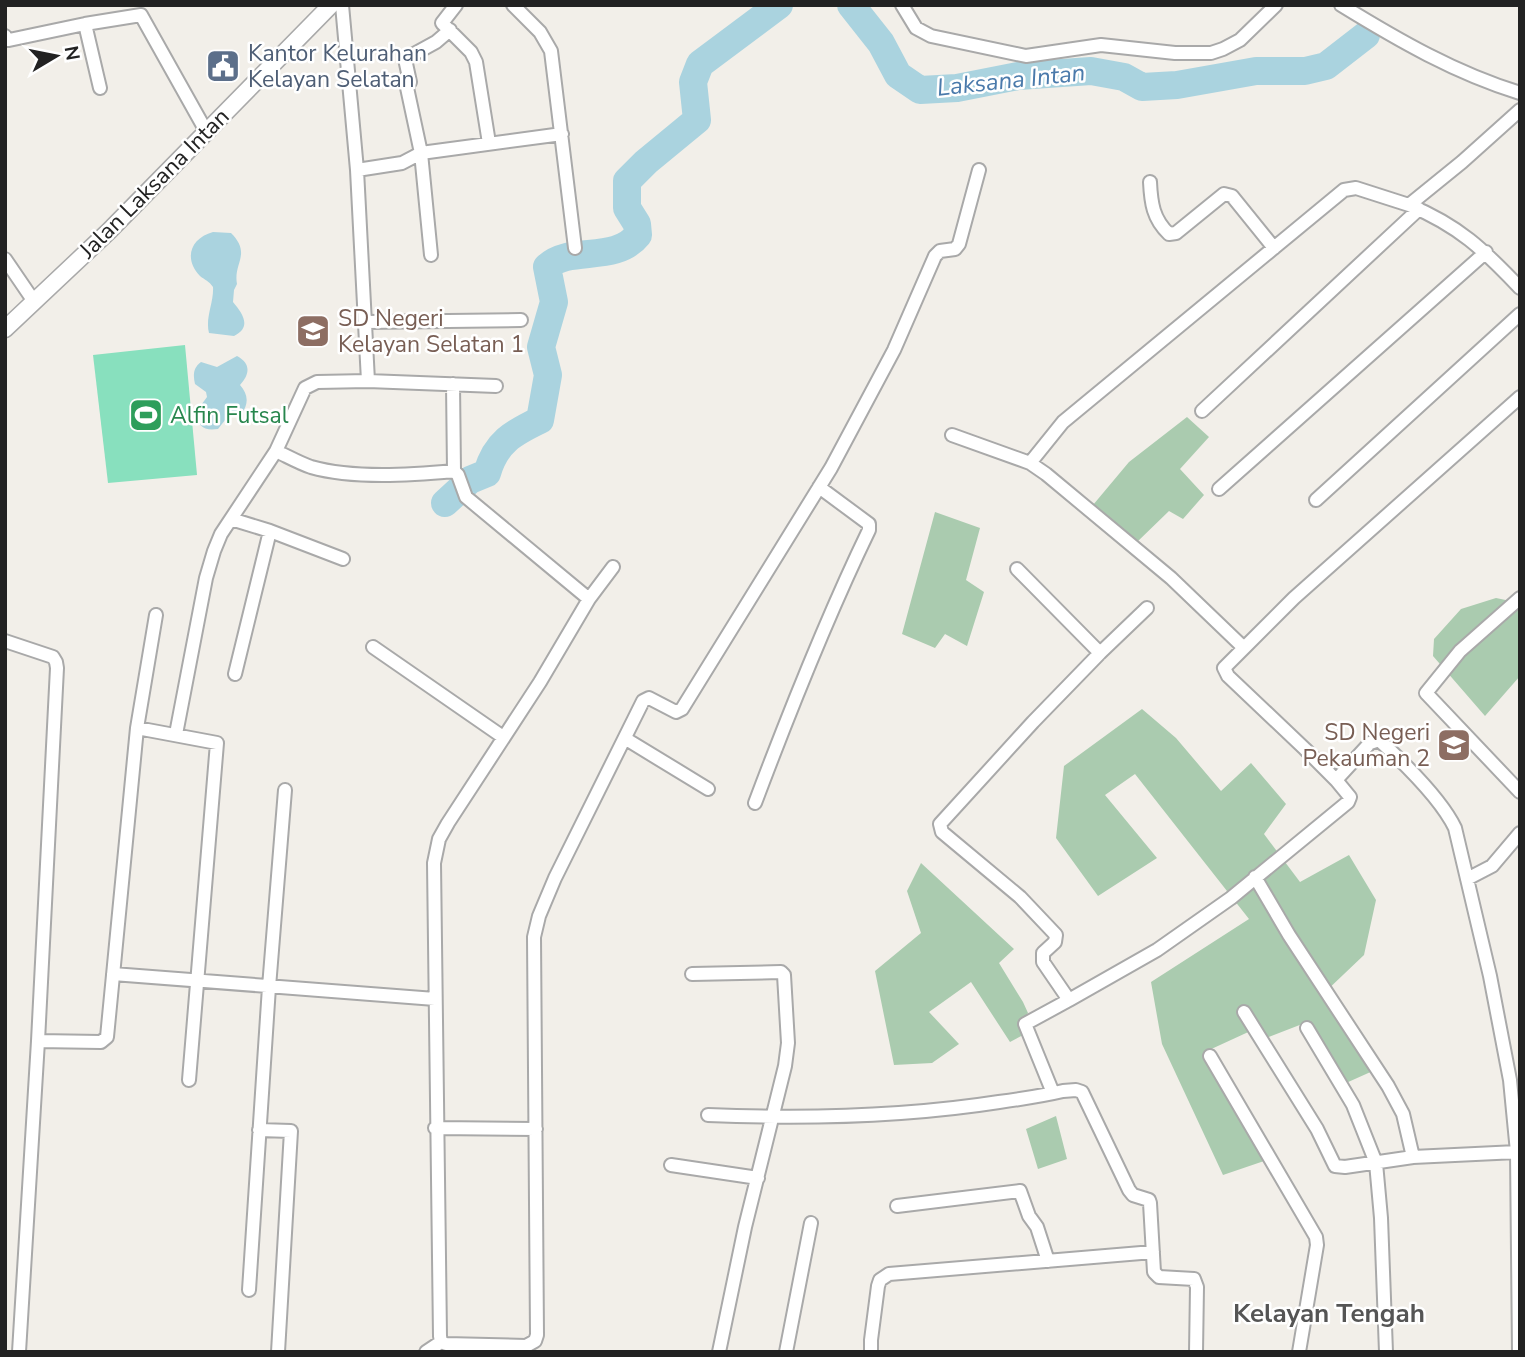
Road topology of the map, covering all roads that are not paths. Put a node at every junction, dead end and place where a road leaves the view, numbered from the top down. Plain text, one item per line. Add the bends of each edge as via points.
1 (331, 5) edge
2 (342, 5) edge
3 (456, 5) edge
4 (513, 5) edge
5 (902, 5) edge
6 (1276, 5) edge
7 (1340, 5) edge
8 (85, 24) junction
9 (450, 30) junction
10 (5, 36) edge
11 (100, 88) dead end
12 (1520, 93) edge
13 (1520, 110) edge
14 (206, 131) junction
15 (562, 134) junction
16 (489, 143) junction
17 (421, 153) junction
18 (357, 170) junction
19 (979, 170) dead end
20 (1150, 181) dead end
21 (1414, 207) junction
22 (575, 248) dead end
23 (1274, 248) junction
24 (1486, 252) junction
25 (430, 255) dead end
26 (5, 259) edge
27 (1520, 288) edge
28 (33, 300) junction
29 (1520, 314) edge
30 (521, 320) dead end
31 (366, 322) junction
32 (5, 329) edge
33 (368, 380) junction
34 (453, 384) junction
35 (496, 386) dead end
36 (1520, 397) edge
37 (1202, 411) dead end
38 (951, 435) dead end
39 (276, 451) junction
40 (1030, 463) junction
41 (456, 473) junction
42 (819, 487) junction
43 (1219, 489) dead end
44 (1316, 500) dead end
45 (231, 519) junction
46 (270, 531) junction
47 (343, 559) dead end
48 (613, 567) dead end
49 (1017, 569) dead end
50 (1520, 598) edge
51 (589, 599) junction
52 (1147, 608) dead end
53 (156, 615) dead end
54 (5, 641) edge
55 (373, 647) dead end
56 (1244, 648) junction
57 (1100, 653) junction
58 (235, 674) dead end
59 (137, 728) junction
60 (176, 734) junction
61 (503, 737) junction
62 (626, 739) junction
63 (1336, 780) junction
64 (708, 789) dead end
65 (285, 790) dead end
66 (1520, 792) edge
67 (755, 803) dead end
68 (1520, 833) edge
69 (1255, 877) junction
70 (1467, 879) junction
71 (113, 974) junction
72 (692, 974) dead end
73 (197, 981) junction
74 (269, 986) junction
75 (435, 999) junction
76 (1069, 1000) junction
77 (1244, 1012) dead end
78 (1307, 1028) dead end
79 (38, 1041) junction
80 (1210, 1056) dead end
81 (189, 1080) dead end
82 (1053, 1093) junction
83 (708, 1115) dead end
84 (773, 1118) junction
85 (435, 1128) junction
86 (536, 1129) junction
87 (260, 1130) junction
88 (1517, 1152) junction
89 (1413, 1157) junction
90 (1376, 1163) junction
91 (671, 1165) dead end
92 (758, 1178) junction
93 (897, 1206) dead end
94 (811, 1223) dead end
95 (1153, 1252) junction
96 (1048, 1261) junction
97 (249, 1290) dead end
98 (441, 1342) junction
99 (526, 1349) edge
100 (19, 1352) edge
101 (278, 1352) edge
102 (426, 1352) edge
103 (719, 1352) edge
104 (786, 1352) edge
105 (872, 1352) edge
106 (1196, 1352) edge
107 (1299, 1352) edge
108 (1386, 1352) edge
109 (1519, 1352) edge

1 - 14 street, Jalan Laksana Intan
2 - 18 street
3 - 9 street via 442,23
4 - 15 street via 540,32 551,51
5 - 6 street via 916,28 931,36 1026,56 1101,45 1211,53 1240,40
7 - 12 street via 1439,62
8 - 10 street via 9,40
8 - 11 street
8 - 14 street via 141,15
9 - 16 street via 471,52 478,69
9 - 17 street via 405,59
13 - 21 street
14 - 28 street, Jalan Laksana Intan via 109,231
15 - 16 street
15 - 22 street
16 - 17 street
17 - 18 street via 402,163
17 - 25 street
18 - 31 street
19 - 42 street via 959,244 935,256 894,350
20 - 23 street via 1152,210 1169,234 1177,233 1224,194 1232,196
21 - 23 street via 1348,188
21 - 24 street via 1458,230
21 - 37 street
23 - 40 street via 1063,422
24 - 27 street
24 - 43 street
26 - 28 street
28 - 32 street, Jalan Laksana Intan
29 - 44 street
30 - 31 street
31 - 33 street
33 - 34 street
33 - 39 street via 317,382 305,388
34 - 35 street
34 - 41 street
36 - 56 street via 1294,597
38 - 40 street
39 - 41 street via 311,467 385,475
39 - 45 street
40 - 56 street via 1171,578
41 - 51 street via 474,504
42 - 62 street via 682,709 676,712 645,699
42 - 67 street via 869,524 869,530 799,685
45 - 46 street
45 - 60 street via 206,578
46 - 47 street
46 - 58 street
48 - 51 street
49 - 57 street
50 - 66 street via 1460,651 1426,692
51 - 61 street
52 - 57 street
53 - 59 street
54 - 79 street via 57,662
55 - 61 street
56 - 63 street via 1225,671
57 - 76 street via 940,824 942,832 1054,931 1057,939 1043,953 1043,962
59 - 60 street
59 - 71 street
60 - 73 street via 216,743
61 - 75 street via 439,839 434,863
62 - 64 street
62 - 86 street via 555,878 534,937
63 - 69 street via 1349,794 1348,802
63 - 70 street via 1370,743 1379,740 1449,816
65 - 74 street
68 - 70 street via 1492,866
69 - 76 street via 1157,950
69 - 89 street via 1388,1086 1403,1114
70 - 88 street via 1510,1080
71 - 73 street
71 - 79 street via 106,1040
72 - 84 street via 784,975 787,1050
73 - 74 street
73 - 81 street
74 - 75 street
74 - 87 street
75 - 85 street
76 - 82 street via 1025,1024
77 - 90 street via 1334,1164
78 - 90 street via 1353,1105
79 - 100 street
80 - 107 street via 1316,1237
82 - 84 street via 910,1114
82 - 95 street via 1076,1090 1085,1096 1129,1190 1149,1200
83 - 84 street
84 - 92 street
85 - 86 street
85 - 98 street
86 - 99 street via 538,1326 535,1341
87 - 97 street
87 - 101 street via 290,1131
88 - 89 street
88 - 109 street
89 - 90 street
90 - 108 street
91 - 92 street
92 - 103 street
93 - 96 street via 1020,1191
94 - 104 street
95 - 96 street
95 - 106 street via 1156,1275 1194,1279
96 - 105 street via 884,1276 878,1286
98 - 99 street
98 - 102 street

